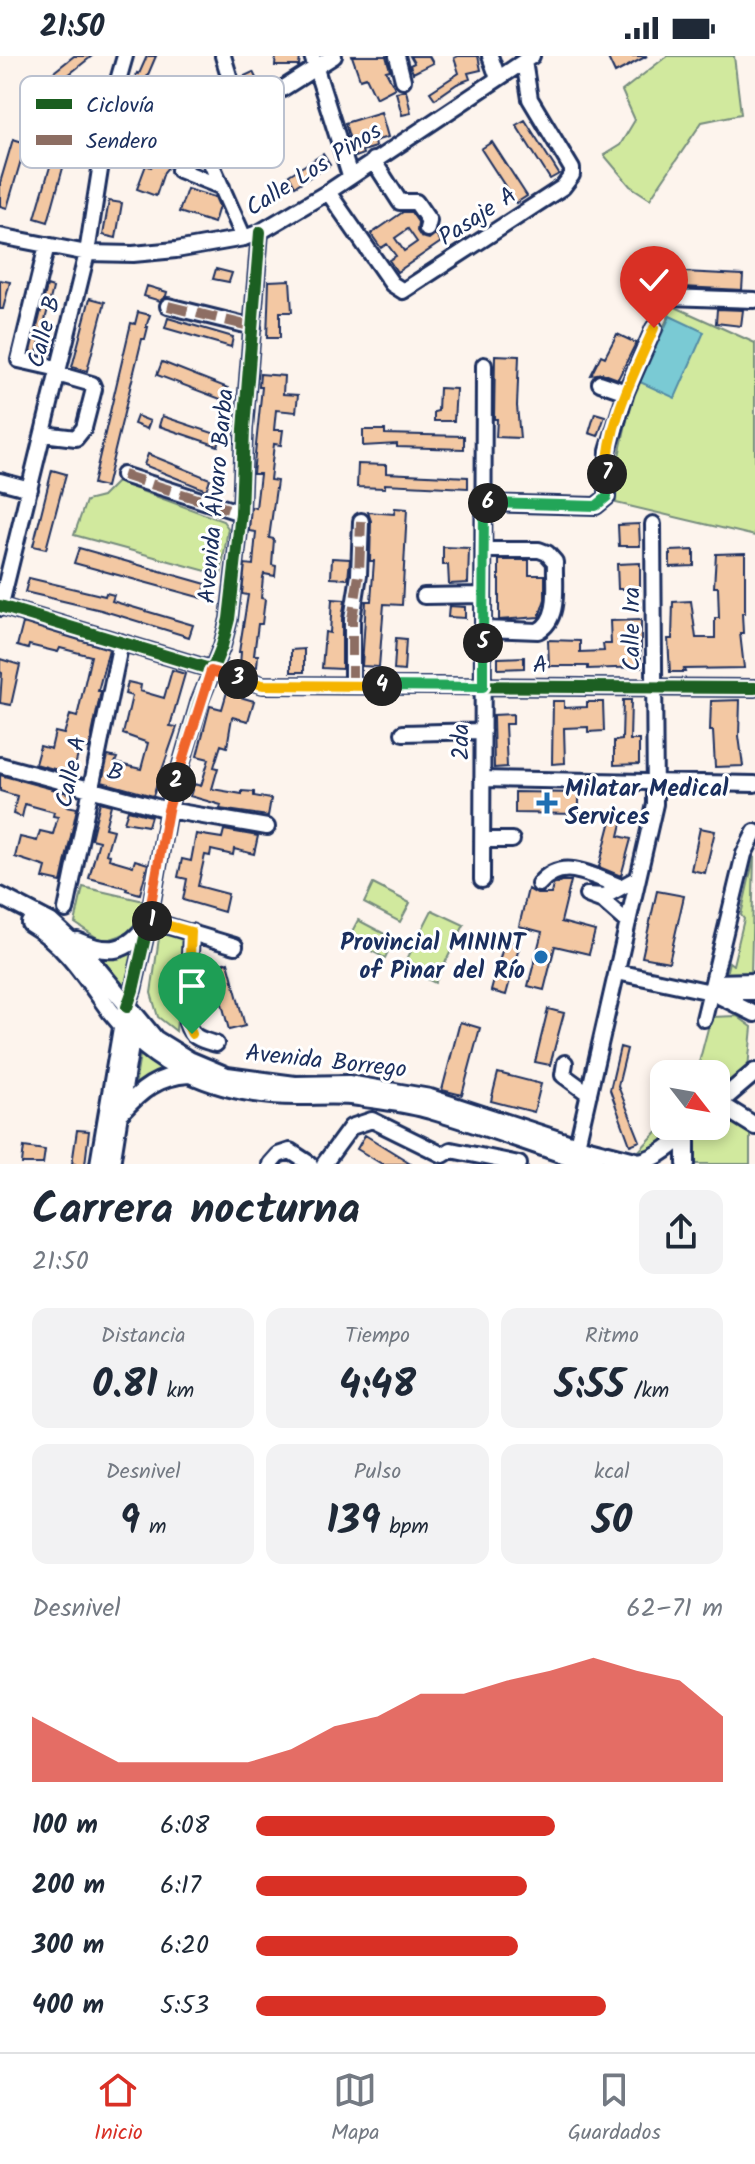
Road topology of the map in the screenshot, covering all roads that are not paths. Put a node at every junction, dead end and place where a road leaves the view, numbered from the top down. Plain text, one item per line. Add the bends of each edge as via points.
1 (125, 56) edge
2 (223, 56) edge
3 (334, 56) edge
4 (397, 56) edge
5 (490, 56) edge
6 (528, 58) edge
7 (314, 62) edge
8 (119, 76) edge
9 (229, 76) edge
10 (498, 78) junction
11 (403, 80) dead end
12 (284, 84) edge
13 (373, 160) junction
14 (100, 168) edge
15 (181, 168) edge
16 (213, 168) edge
17 (350, 176) junction
18 (222, 187) junction
19 (328, 192) junction
20 (427, 229) dead end
21 (260, 232) junction
22 (0, 236) edge
23 (244, 238) junction
24 (47, 245) junction
25 (87, 253) junction
26 (669, 297) dead end
27 (755, 300) edge
28 (168, 306) dead end
29 (253, 327) junction
30 (654, 328) dead end
31 (484, 365) dead end
32 (58, 372) junction
33 (600, 383) dead end
34 (626, 392) junction
35 (43, 434) junction
36 (123, 475) dead end
37 (0, 481) edge
38 (30, 489) junction
39 (484, 503) junction
40 (241, 513) junction
41 (361, 521) dead end
42 (653, 524) dead end
43 (483, 550) junction
44 (483, 595) junction
45 (424, 596) dead end
46 (0, 607) edge
47 (483, 629) junction
48 (121, 642) junction
49 (211, 671) junction
50 (352, 686) junction
51 (483, 687) junction
52 (654, 687) junction
53 (755, 688) edge
54 (483, 731) junction
55 (403, 733) dead end
56 (0, 765) edge
57 (482, 779) junction
58 (653, 783) junction
59 (755, 784) edge
60 (90, 788) junction
61 (168, 810) junction
62 (267, 827) dead end
63 (755, 832) edge
64 (482, 840) junction
65 (512, 840) dead end
66 (638, 878) junction
67 (482, 880) dead end
68 (539, 884) dead end
69 (621, 887) junction
70 (0, 896) edge
71 (0, 908) edge
72 (66, 910) dead end
73 (148, 922) junction
74 (628, 923) junction
75 (191, 932) junction
76 (66, 936) junction
77 (235, 946) dead end
78 (617, 972) junction
79 (755, 981) edge
80 (711, 991) junction
81 (755, 992) edge
82 (755, 1014) edge
83 (704, 1019) dead end
84 (129, 1020) junction
85 (755, 1021) edge
86 (216, 1044) dead end
87 (565, 1063) dead end
88 (755, 1072) edge
89 (190, 1074) junction
90 (589, 1094) junction
91 (730, 1094) edge
92 (730, 1110) edge
93 (120, 1113) junction
94 (755, 1126) edge
95 (676, 1140) edge
96 (688, 1140) edge
97 (667, 1147) junction
98 (576, 1152) junction
99 (99, 1164) edge
100 (111, 1164) edge
101 (270, 1164) edge
102 (310, 1164) edge
103 (324, 1164) edge
104 (519, 1164) edge
105 (592, 1164) edge
106 (678, 1164) edge
107 (686, 1164) edge

1 - 8 street
2 - 9 street
3 - 7 street
4 - 11 street
5 - 10 street
6 - 10 street, Calle Los Pinos
6 - 19 street, Pasaje A via 530,99 572,169 563,187 403,291 392,284
7 - 12 street
7 - 17 street
10 - 13 street, Calle Los Pinos
13 - 17 street, Calle Los Pinos
13 - 20 street via 400,202 419,205 429,221
14 - 25 street
15 - 18 street
16 - 18 street
17 - 19 street, Calle Los Pinos
18 - 23 street
19 - 21 street, Calle Los Pinos
21 - 23 street, Calle Los Pinos
21 - 29 street, Avenida Álvaro Barba
22 - 24 street, Calle Los Pinos
23 - 25 street, Calle Los Pinos via 176,250
24 - 25 street, Calle Los Pinos
24 - 32 street via 19,360
25 - 32 street, Calle B
26 - 27 street
28 - 29 street
29 - 40 street, Avenida Álvaro Barba
30 - 34 street
31 - 39 street, 2da
32 - 35 street, Calle B
32 - 35 street via 94,389 84,428 76,438
33 - 34 street
34 - 39 street via 608,451 607,497 602,502
35 - 38 street, Calle B
36 - 40 street
37 - 38 street
38 - 46 street, Calle B
39 - 43 street, 2da
40 - 49 street, Avenida Álvaro Barba via 229,619
41 - 50 street
42 - 52 street, Calle 1ra
43 - 44 street, 2da
43 - 47 street via 539,550 555,562 553,613 544,628
44 - 45 street
44 - 47 street, 2da
46 - 48 street, A
47 - 51 street, 2da
48 - 49 street, A
48 - 60 street, Calle A
49 - 50 street, A via 263,685
49 - 61 street, Avenida Álvaro Barba
50 - 51 street, A
51 - 52 street, A
51 - 54 street, 2da
52 - 53 street, A
52 - 58 street, Calle 1ra
54 - 55 street
54 - 57 street, 2da
56 - 60 street, B
57 - 58 street
57 - 64 street, 2da
58 - 59 street
58 - 66 street, Calle 1ra via 655,804
60 - 61 street, B
60 - 72 street, Calle A
61 - 62 street, B
61 - 73 street, Avenida Álvaro Barba
63 - 80 street via 744,854
64 - 65 street
64 - 67 street, 2da
66 - 69 street
66 - 74 street, Calle 1ra
68 - 69 street via 567,867
69 - 74 street via 605,896 587,895 603,901
70 - 76 main road, Avenida Borrego
71 - 84 main road, Avenida Borrego via 57,943
73 - 75 street
73 - 76 main road via 125,947 106,950
73 - 84 street, Avenida Álvaro Barba
74 - 78 street, Calle 1ra
75 - 77 street
75 - 86 street via 187,1023 196,1038
76 - 84 main road, Avenida Borrego via 86,955
78 - 80 street
78 - 90 street, Calle 1ra
79 - 80 street
80 - 81 street
80 - 82 street
80 - 83 street
80 - 85 street
84 - 89 main road, Avenida Borrego via 148,1048
84 - 93 main road, Avenida Álvaro Barba
84 - 98 main road, Avenida Borrego via 189,1060 227,1076 295,1085 348,1084 430,1098
84 - 99 main road, Avenida Álvaro Barba
87 - 90 street via 563,1075
88 - 91 main road
89 - 93 main road via 155,1082
89 - 98 main road, Avenida Borrego via 255,1093 347,1095 427,1109
90 - 98 street, Calle 1ra
92 - 94 main road
93 - 100 main road, Avenida Álvaro Barba
95 - 97 main road, Avenida Borrego
96 - 107 main road
97 - 98 main road, Avenida Borrego via 639,1162
97 - 106 main road
98 - 105 main road, Avenida Borrego
101 - 102 street via 290,1151
103 - 104 street via 351,1127 372,1120 443,1155 451,1150

